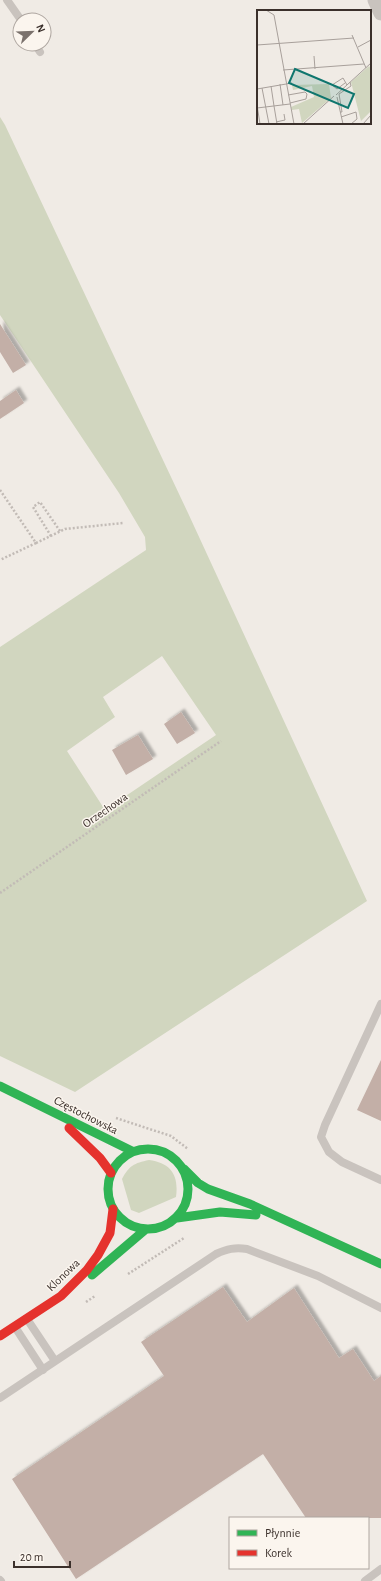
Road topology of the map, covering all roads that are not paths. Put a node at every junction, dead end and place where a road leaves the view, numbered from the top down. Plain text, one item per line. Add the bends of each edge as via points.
1 (7, 0) edge
2 (375, 0) edge
3 (15, 12) edge
4 (381, 13) edge
5 (381, 1004) edge
6 (0, 1086) edge
7 (29, 1100) junction
8 (132, 1151) junction
9 (184, 1169) junction
10 (111, 1173) junction
11 (381, 1180) edge
12 (113, 1209) junction
13 (177, 1218) junction
14 (281, 1218) junction
15 (146, 1229) junction
16 (381, 1264) edge
17 (61, 1296) junction
18 (381, 1308) edge
19 (27, 1319) junction
20 (15, 1327) junction
21 (0, 1336) edge
22 (55, 1361) junction
23 (43, 1370) junction
24 (0, 1398) edge
25 (381, 1569) edge
26 (365, 1581) edge

1 - 3 lane
2 - 4 street
5 - 11 lane via 321,1137 329,1152 342,1162
6 - 7 main road, Częstochowska
7 - 8 main road, Częstochowska
7 - 10 main road, Częstochowska via 58,1119 80,1138
8 - 9 main road via 144,1148 162,1151 177,1160
8 - 10 main road via 115,1165
9 - 13 main road via 188,1195 185,1207
9 - 14 main road via 208,1189
10 - 12 main road via 108,1191
12 - 15 main road via 128,1224
12 - 17 main road, Klonowa via 110,1234 98,1255
13 - 14 main road via 220,1212
13 - 15 main road via 166,1225
14 - 16 main road
15 - 17 main road via 116,1256
17 - 19 main road, Klonowa
18 - 22 lane via 318,1276 237,1247 216,1254
19 - 20 main road, Klonowa
19 - 22 lane
20 - 21 main road, Klonowa
20 - 23 lane
22 - 23 lane
23 - 24 lane
25 - 26 lane

